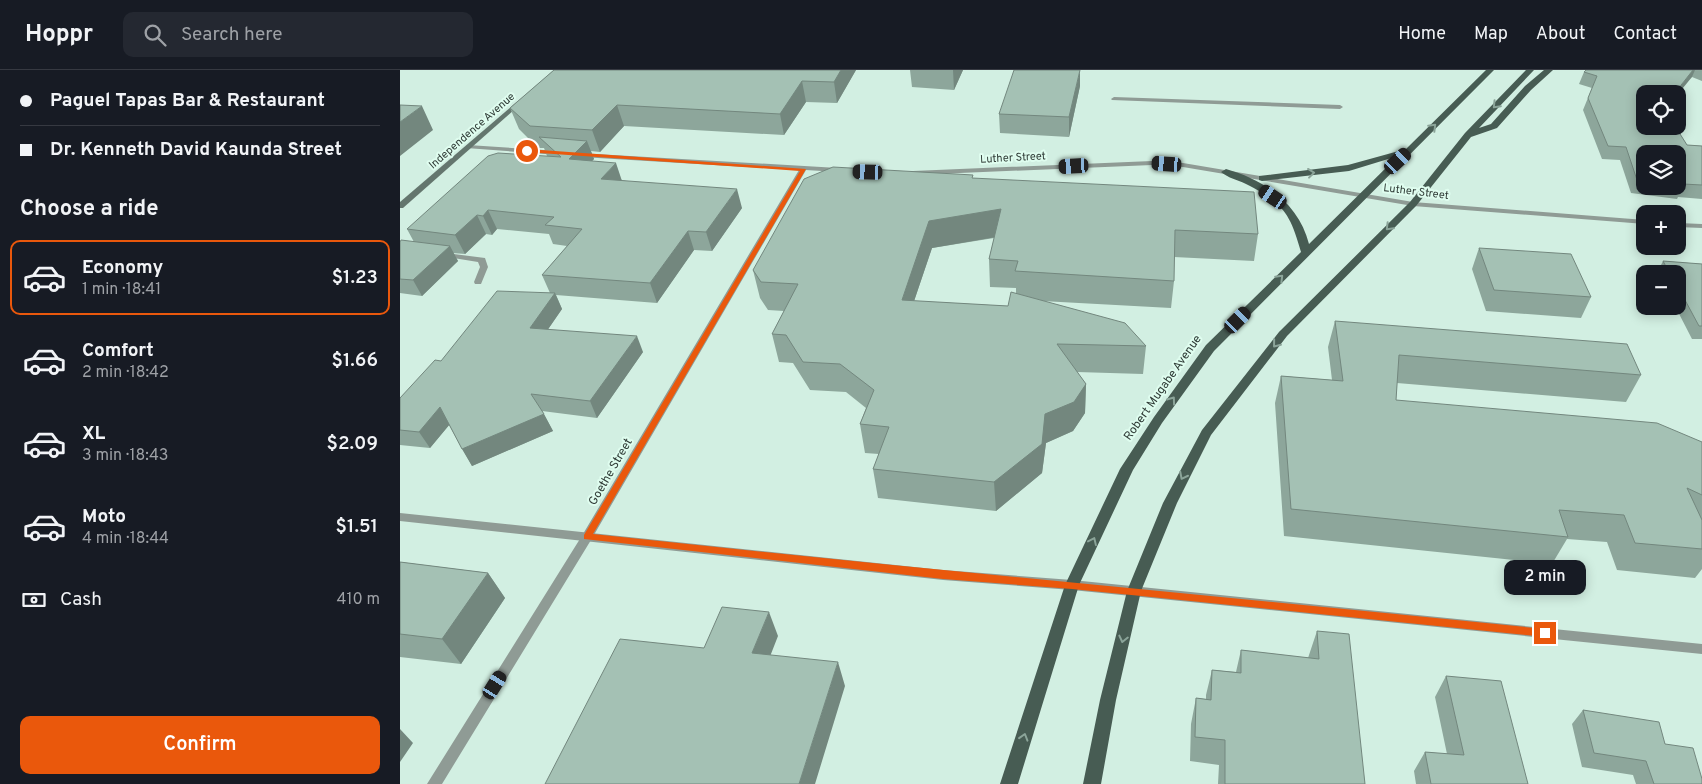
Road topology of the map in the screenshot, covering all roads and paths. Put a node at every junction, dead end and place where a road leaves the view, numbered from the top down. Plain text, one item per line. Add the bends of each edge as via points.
1 (1490, 70) edge
2 (1530, 70) edge
3 (1549, 70) edge
4 (527, 96) edge
5 (1114, 99) dead end
6 (1340, 107) dead end
7 (1468, 135) junction
8 (468, 147) junction
9 (1410, 150) junction
10 (566, 154) edge
11 (576, 154) edge
12 (803, 169) junction
13 (844, 170) edge
14 (1226, 172) junction
15 (902, 173) edge
16 (1262, 178) junction
17 (1361, 196) junction
18 (1413, 204) junction
19 (400, 206) edge
20 (1636, 221) edge
21 (1686, 225) edge
22 (1702, 226) edge
23 (1306, 252) junction
24 (429, 253) edge
25 (478, 282) dead end
26 (400, 517) edge
27 (587, 537) junction
28 (1072, 585) junction
29 (1134, 591) junction
30 (1702, 649) edge
31 (434, 784) edge
32 (1010, 784) edge
33 (1092, 784) edge

9 -> 1 main road, Robert Mugabe Avenue
2 -> 7 main road
3 - 7 main road via 1494,126
4 - 8 main road, Independence Avenue
5 - 6 street
7 - 18 main road
8 - 10 street
8 - 19 main road, Independence Avenue
16 -> 9 main road via 1349,168
9 - 17 main road, Robert Mugabe Avenue
11 - 12 street
12 - 13 street
12 - 27 street, Goethe Street
14 - 15 street, Luther Street via 1152,163
14 - 16 street, Luther Street
14 - 23 main road via 1258,186 1295,218
16 - 17 street, Luther Street
17 - 18 street, Luther Street
17 - 23 main road, Robert Mugabe Avenue
18 - 20 street, Luther Street
18 -> 29 main road via 1283,334 1206,433 1170,502
21 - 22 street
28 -> 23 main road, Robert Mugabe Avenue via 1127,469 1158,420 1210,348
24 - 25 street via 482,260 484,267
26 - 27 street
27 - 28 street via 943,575
27 - 31 street, Goethe Street
28 - 29 street
32 -> 28 main road, Robert Mugabe Avenue
29 - 30 street
29 -> 33 main road

